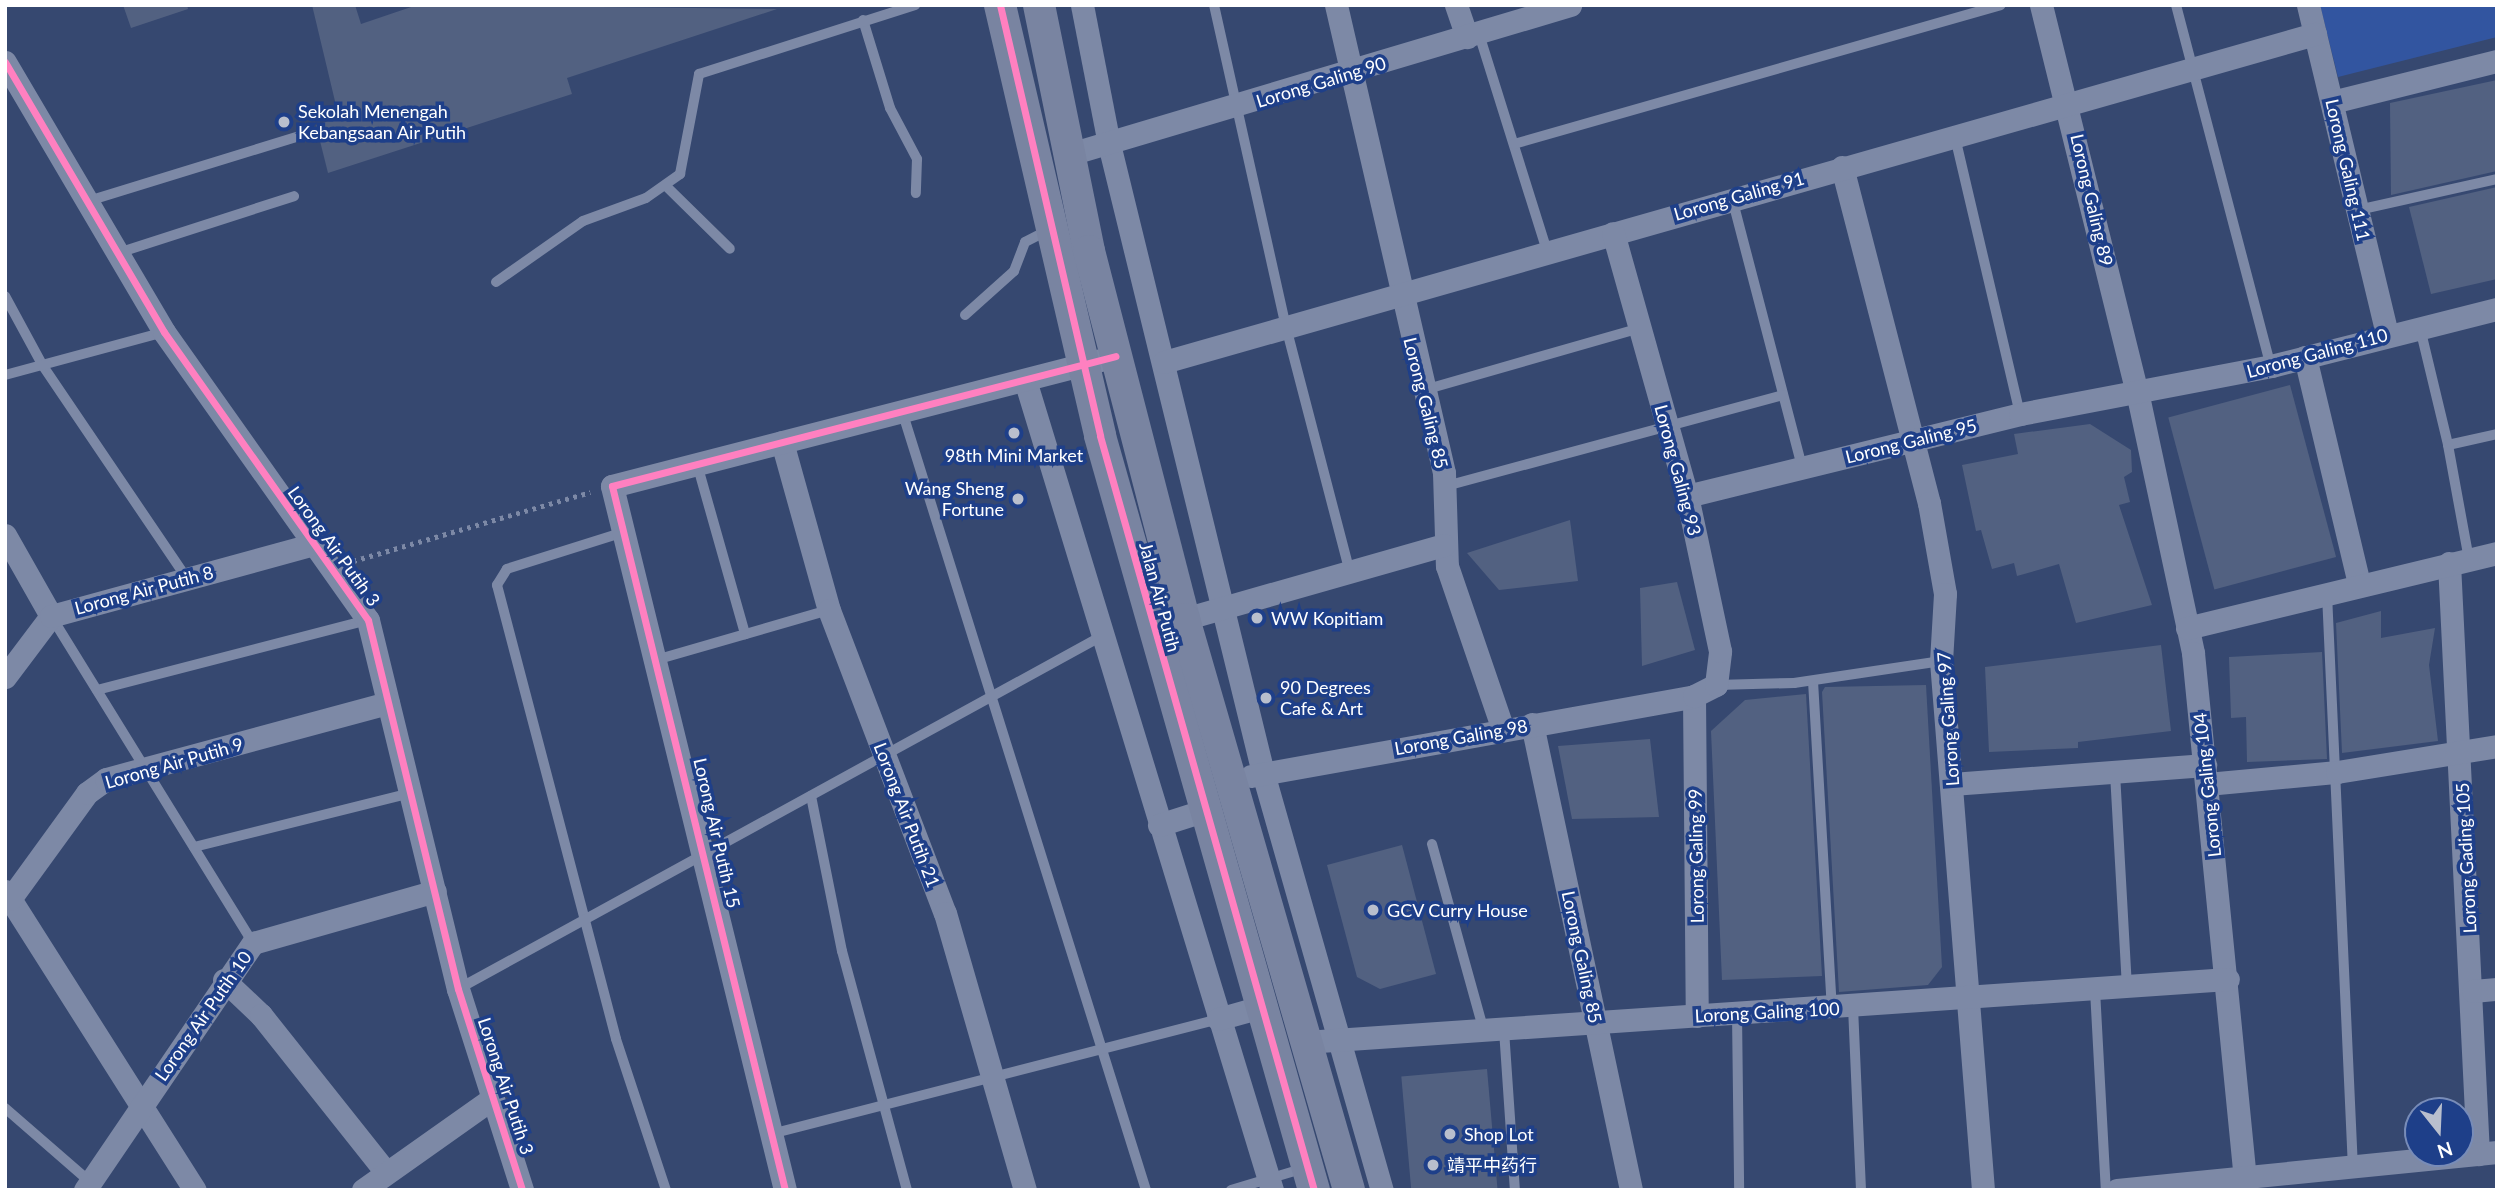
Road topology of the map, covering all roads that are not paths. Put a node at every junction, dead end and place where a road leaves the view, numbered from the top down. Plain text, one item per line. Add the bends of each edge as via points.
1 (915, 5) edge
2 (1000, 5) edge
3 (1039, 5) edge
4 (1082, 5) edge
5 (1214, 5) edge
6 (1336, 5) edge
7 (1456, 5) edge
8 (1570, 5) edge
9 (2001, 5) edge
10 (2041, 5) edge
11 (2176, 5) edge
12 (2308, 5) edge
13 (863, 20) junction
14 (2315, 34) junction
15 (1473, 36) junction
16 (2497, 61) edge
17 (5, 62) edge
18 (2192, 68) junction
19 (1352, 72) junction
20 (2068, 101) junction
21 (2332, 102) junction
22 (1234, 108) junction
23 (312, 132) dead end
24 (1955, 134) junction
25 (1109, 144) junction
26 (1514, 144) junction
27 (1070, 154) junction
28 (1842, 167) junction
29 (2497, 179) edge
30 (667, 187) junction
31 (916, 193) dead end
32 (294, 196) dead end
33 (1732, 198) junction
34 (85, 202) junction
35 (2358, 211) junction
36 (1050, 229) junction
37 (1613, 233) junction
38 (730, 249) dead end
39 (1547, 251) junction
40 (115, 254) junction
41 (496, 282) dead end
42 (1400, 291) junction
43 (5, 296) edge
44 (2497, 309) edge
45 (965, 315) dead end
46 (1286, 327) junction
47 (1640, 328) junction
48 (2420, 328) junction
49 (164, 332) junction
50 (2387, 334) junction
51 (1116, 356) junction
52 (2305, 357) junction
53 (1164, 362) junction
54 (1083, 365) junction
55 (43, 366) junction
56 (2271, 366) junction
57 (5, 375) edge
58 (1025, 380) junction
59 (1422, 390) junction
60 (1783, 395) junction
61 (2138, 396) junction
62 (902, 411) junction
63 (2020, 414) junction
64 (1667, 425) junction
65 (2497, 434) edge
66 (1913, 440) junction
67 (782, 442) junction
68 (2448, 445) junction
69 (697, 464) junction
70 (1802, 467) junction
71 (1446, 486) junction
72 (1687, 496) junction
73 (624, 531) junction
74 (5, 535) edge
75 (311, 545) junction
76 (1444, 545) junction
77 (2497, 553) edge
78 (2459, 561) junction
79 (1350, 572) junction
80 (187, 579) junction
81 (2359, 583) junction
82 (2326, 591) junction
83 (1227, 607) junction
84 (829, 610) junction
85 (51, 616) junction
86 (1184, 619) junction
87 (368, 620) junction
88 (2187, 628) junction
89 (745, 634) junction
90 (1102, 636) junction
91 (659, 659) junction
92 (1941, 661) junction
93 (5, 677) edge
94 (1814, 681) junction
95 (1716, 685) junction
96 (97, 690) junction
97 (992, 696) junction
98 (1694, 696) junction
99 (388, 703) junction
100 (1532, 724) junction
101 (1503, 730) junction
102 (2497, 746) edge
103 (2459, 751) junction
104 (885, 756) junction
105 (146, 769) junction
106 (2337, 772) junction
107 (2115, 773) junction
108 (1263, 774) junction
109 (2206, 774) junction
110 (1228, 780) junction
111 (1952, 784) junction
112 (411, 793) junction
113 (811, 796) junction
114 (1203, 811) junction
115 (1159, 825) junction
116 (1432, 844) dead end
117 (194, 847) junction
118 (706, 854) junction
119 (1289, 863) junction
120 (1256, 874) junction
121 (435, 891) junction
122 (8, 895) edge
123 (588, 918) junction
124 (253, 943) junction
125 (2228, 979) junction
126 (224, 980) junction
127 (2127, 987) junction
128 (458, 989) junction
129 (2497, 989) edge
130 (2095, 990) junction
131 (2473, 991) junction
132 (1970, 1000) junction
133 (1261, 1007) junction
134 (1843, 1007) junction
135 (1737, 1014) junction
136 (1697, 1016) junction
137 (1218, 1019) junction
138 (1597, 1025) junction
139 (1494, 1030) junction
140 (1342, 1039) junction
141 (1305, 1042) junction
142 (1104, 1048) junction
143 (996, 1076) junction
144 (493, 1098) junction
145 (881, 1106) junction
146 (141, 1107) junction
147 (5, 1108) edge
148 (768, 1135) junction
149 (2488, 1153) edge
150 (2353, 1168) junction
151 (386, 1172) junction
152 (1311, 1178) edge
153 (1271, 1184) edge
154 (2246, 1184) edge
155 (88, 1186) edge
156 (195, 1190) edge
157 (363, 1190) edge
158 (522, 1190) edge
159 (666, 1190) edge
160 (785, 1190) edge
161 (907, 1190) edge
162 (1025, 1190) edge
163 (1146, 1190) edge
164 (1231, 1190) edge
165 (1349, 1190) edge
166 (1382, 1190) edge
167 (1515, 1190) edge
168 (1632, 1190) edge
169 (1739, 1190) edge
170 (1861, 1190) edge
171 (1983, 1190) edge
172 (2106, 1190) edge
173 (2117, 1190) edge

1 - 13 lane
2 - 36 street, Jalan Air Putih
3 - 27 street, Jalan Air Putih
4 - 25 street
5 - 22 lane
6 - 19 street, Lorong Galing 85
7 - 15 street
8 - 15 street, Lorong Galing 90
9 - 26 lane
10 - 20 street, Lorong Galing 89
11 - 18 lane
12 - 14 street, Lorong Galing 111
13 - 30 lane via 699,74 693,80 687,159
13 - 31 lane via 890,107 917,159
14 - 18 street, Lorong Galing 91
14 - 21 street, Lorong Galing 111
15 - 19 street, Lorong Galing 90
15 - 26 lane
16 - 21 street
17 - 34 street, Lorong Air Putih 3
18 - 20 street, Lorong Galing 91
18 - 56 lane
19 - 22 street, Lorong Galing 90
19 - 42 street, Lorong Galing 85
20 - 24 street, Lorong Galing 91
20 - 61 street, Lorong Galing 89
21 - 35 street, Lorong Galing 111
22 - 25 street, Lorong Galing 90
22 - 46 lane
23 - 34 lane
24 - 28 street, Lorong Galing 91
24 - 63 lane
25 - 27 street, Lorong Galing 90
25 - 53 street
26 - 39 lane
27 - 51 street, Jalan Air Putih
28 - 33 street, Lorong Galing 91
28 - 66 street, Lorong Galing 97
29 - 35 lane
30 - 38 lane
30 - 41 lane via 583,221
32 - 40 lane
33 - 37 street, Lorong Galing 91
33 - 60 lane
34 - 40 street, Lorong Air Putih 3
35 - 50 street, Lorong Galing 111
36 - 45 lane via 1025,242 1014,271
36 - 54 street, Jalan Air Putih
37 - 39 street, Lorong Galing 91
37 - 47 street, Lorong Galing 93
39 - 42 street, Lorong Galing 91
40 - 49 street, Lorong Air Putih 3
42 - 46 street, Lorong Galing 91
42 - 59 street, Lorong Galing 85
43 - 55 lane
44 - 48 street, Lorong Galing 110
46 - 53 street, Lorong Galing 91
46 - 79 lane
47 - 59 lane
47 - 64 street, Lorong Galing 93
48 - 50 street, Lorong Galing 110
48 - 68 lane
49 - 55 lane
49 - 75 street, Lorong Air Putih 3
50 - 52 street, Lorong Galing 110
51 - 54 street
51 - 86 street, Jalan Air Putih
52 - 56 street, Lorong Galing 110
52 - 81 street
53 - 83 street
54 - 58 street
54 - 114 street, Jalan Air Putih
55 - 57 lane
55 - 80 lane
56 - 61 street, Lorong Galing 110
58 - 62 street
58 - 90 street
59 - 71 street, Lorong Galing 85
60 - 64 lane
60 - 70 lane
61 - 63 street, Lorong Galing 95
61 - 88 street, Lorong Galing 104
62 - 67 street
62 - 97 lane
63 - 66 street, Lorong Galing 95
64 - 71 lane
64 - 72 street, Lorong Galing 93
65 - 68 lane
66 - 70 street, Lorong Galing 95
66 - 92 street, Lorong Galing 97 via 1945,594
67 - 69 street
67 - 84 street, Lorong Air Putih 21
68 - 78 lane
69 - 73 street, Lorong Air Putih 15 via 612,486
69 - 89 lane
70 - 72 street, Lorong Galing 95
71 - 76 street, Lorong Galing 85
72 - 95 street, Lorong Galing 93 via 1720,651
73 - 91 street, Lorong Air Putih 15
73 - 123 lane via 507,569 497,585
74 - 85 street
75 - 80 street, Lorong Air Putih 8
75 - 87 street, Lorong Air Putih 3
76 - 79 street
76 - 101 street, Lorong Galing 85
77 - 78 street
78 - 81 street
78 - 103 street, Lorong Gading 105
79 - 83 street
80 - 85 street, Lorong Air Putih 8
81 - 82 street
82 - 88 street
82 - 106 lane
83 - 86 street
83 - 108 street
84 - 89 lane
84 - 104 street, Lorong Air Putih 21
85 - 93 street, Lorong Air Putih 8
85 - 96 lane
86 - 110 street, Jalan Air Putih
87 - 96 lane
87 - 99 street, Lorong Air Putih 3
88 - 109 street, Lorong Galing 104
89 - 91 lane
90 - 97 lane
90 - 115 street
91 - 118 street, Lorong Air Putih 15
92 - 94 lane
92 - 111 street, Lorong Galing 97
94 - 95 lane
94 - 134 lane
95 - 98 street
96 - 105 lane
97 - 104 lane
97 - 142 lane
98 - 100 street, Lorong Galing 98
98 - 136 street, Lorong Galing 99
99 - 105 street, Lorong Air Putih 9
99 - 112 street, Lorong Air Putih 3
100 - 101 street, Lorong Galing 98
100 - 138 street, Lorong Galing 85
101 - 108 street, Lorong Galing 98
102 - 103 street
103 - 106 street
103 - 131 street, Lorong Gading 105
104 - 113 lane
104 - 143 street, Lorong Air Putih 21 via 945,914
105 - 117 lane
105 - 122 street, Lorong Air Putih 9 via 106,779 87,793
106 - 109 street
106 - 150 lane
107 - 109 street
107 - 111 street
107 - 127 lane
108 - 110 street, Lorong Galing 98
108 - 119 street
109 - 125 street, Lorong Galing 104
110 - 120 street, Jalan Air Putih
111 - 132 street, Lorong Galing 97
112 - 117 lane
112 - 121 street, Lorong Air Putih 3
113 - 118 lane
113 - 145 lane
114 - 115 street
114 - 133 street, Jalan Air Putih
115 - 137 street
116 - 139 lane
117 - 124 lane
118 - 123 lane
118 - 148 street, Lorong Air Putih 15
119 - 120 street
119 - 140 street
120 - 141 street, Jalan Air Putih
121 - 124 street, Lorong Air Putih 10
121 - 128 street, Lorong Air Putih 3
122 - 146 street
123 - 128 lane
123 - 159 lane via 616,1039
124 - 126 street, Lorong Air Putih 10
125 - 127 street, Lorong Galing 100
125 - 154 street, Lorong Galing 104
126 - 146 street, Lorong Air Putih 10
126 - 151 street via 261,1015
127 - 130 street, Lorong Galing 100
128 - 144 street, Lorong Air Putih 3
129 - 131 street
130 - 132 street, Lorong Galing 100
130 - 172 lane
131 - 149 street, Lorong Gading 105
132 - 134 street, Lorong Galing 100
132 - 171 street, Lorong Galing 97
133 - 137 street
133 - 152 street, Jalan Air Putih
134 - 135 street, Lorong Galing 100
134 - 170 lane
135 - 136 street, Lorong Galing 100
135 - 169 lane
136 - 138 street, Lorong Galing 100
137 - 142 lane
137 - 153 street
138 - 139 street, Lorong Galing 100
138 - 168 street, Lorong Galing 85
139 - 140 street, Lorong Galing 100
139 - 167 lane
140 - 141 street, Lorong Galing 100
140 - 166 street
141 - 165 street, Jalan Air Putih
142 - 143 lane
142 - 163 lane
143 - 145 lane
143 - 162 street, Lorong Air Putih 21
144 - 151 street
144 - 158 street, Lorong Air Putih 3
145 - 148 lane
145 - 161 lane
146 - 155 street, Lorong Air Putih 10
146 - 156 street
147 - 155 lane
148 - 160 street, Lorong Air Putih 15
149 - 150 street
150 - 154 street
151 - 157 street
152 - 153 lane
153 - 164 lane
154 - 173 street

